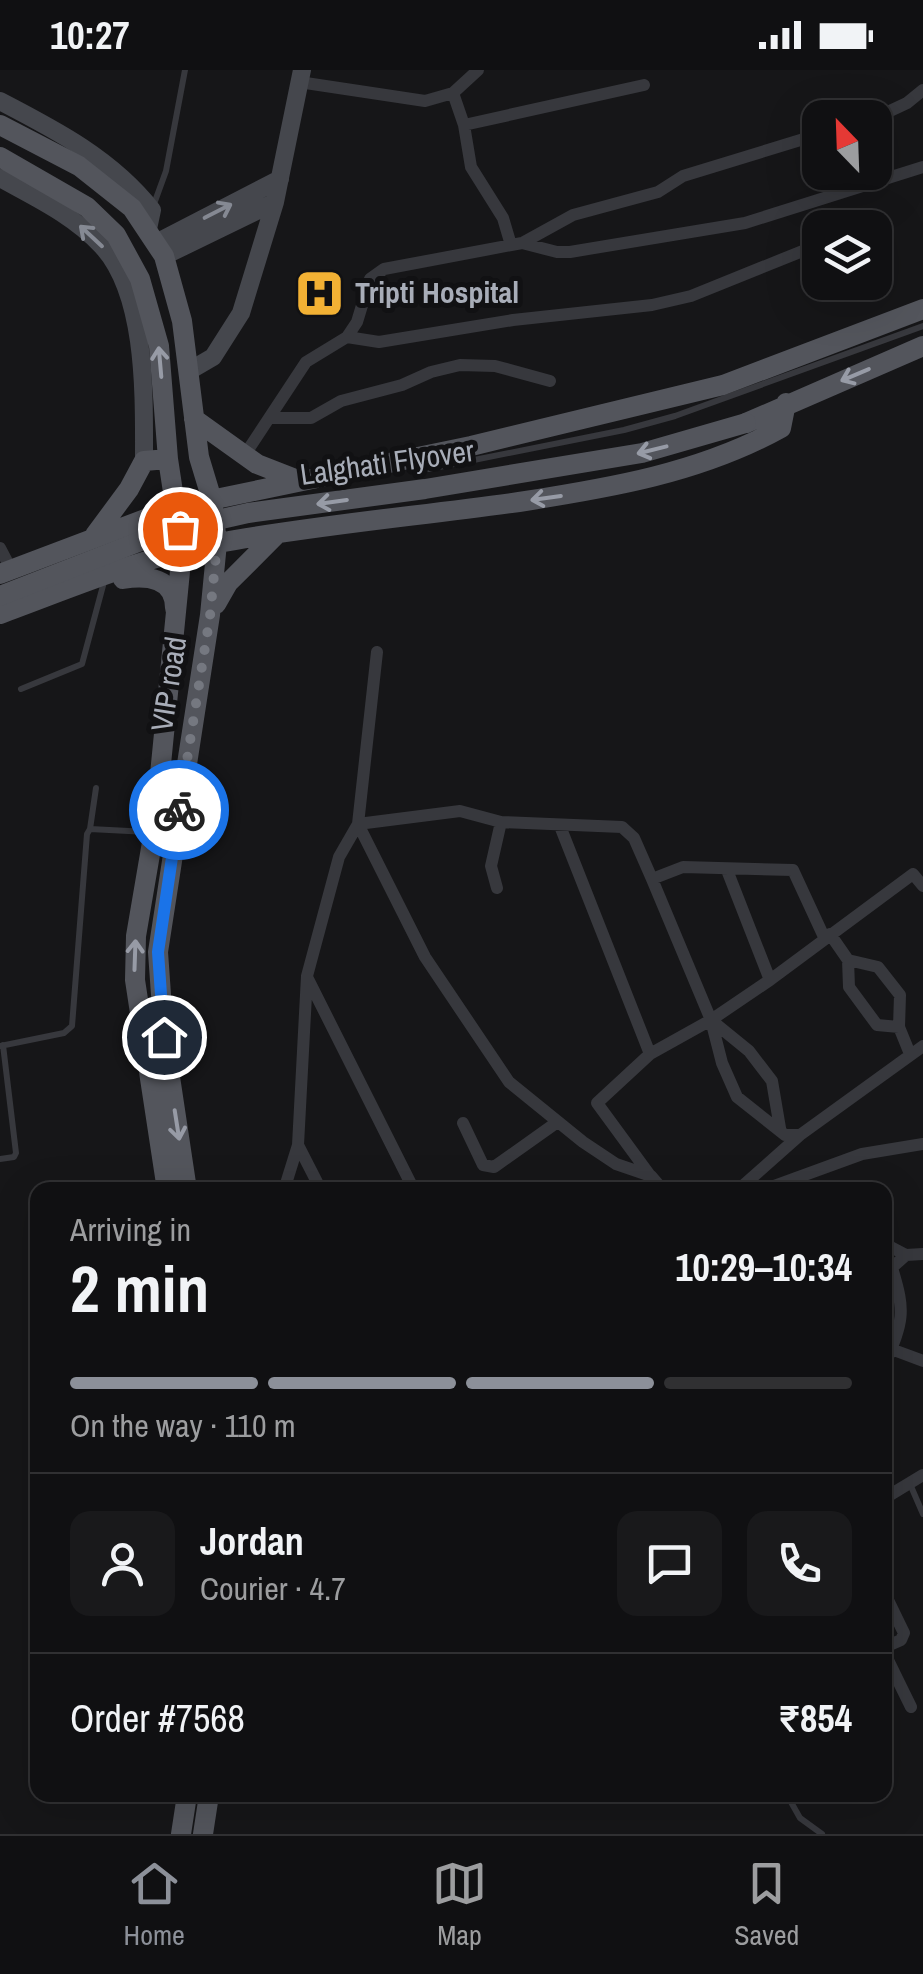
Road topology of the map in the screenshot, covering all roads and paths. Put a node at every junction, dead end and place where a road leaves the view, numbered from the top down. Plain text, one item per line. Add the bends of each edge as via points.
1 (185, 70) edge
2 (478, 70) edge
3 (300, 76) edge
4 (644, 85) dead end
5 (923, 90) edge
6 (453, 93) junction
7 (0, 101) edge
8 (892, 110) edge
9 (0, 125) edge
10 (464, 125) junction
11 (802, 140) edge
12 (0, 157) edge
13 (923, 167) edge
14 (0, 178) edge
15 (280, 180) junction
16 (275, 202) junction
17 (155, 235) junction
18 (517, 244) junction
19 (802, 251) edge
20 (923, 309) edge
21 (923, 326) edge
22 (347, 336) junction
23 (923, 346) edge
24 (188, 372) junction
25 (550, 381) dead end
26 (786, 403) junction
27 (270, 418) junction
28 (194, 419) junction
29 (244, 456) junction
30 (144, 460) junction
31 (168, 460) junction
32 (389, 463) junction
33 (298, 480) junction
34 (212, 500) junction
35 (177, 507) junction
36 (277, 534) junction
37 (93, 537) junction
38 (217, 544) junction
39 (0, 548) edge
40 (182, 551) junction
41 (6, 572) edge
42 (104, 581) junction
43 (80, 584) junction
44 (0, 596) edge
45 (0, 614) edge
46 (210, 616) junction
47 (377, 652) dead end
48 (173, 660) junction
49 (21, 689) dead end
50 (96, 788) dead end
51 (501, 822) junction
52 (358, 824) junction
53 (560, 826) junction
54 (90, 829) junction
55 (154, 833) junction
56 (727, 870) junction
57 (652, 879) junction
58 (923, 886) edge
59 (498, 888) dead end
60 (827, 936) junction
61 (848, 960) junction
62 (307, 976) junction
63 (770, 980) junction
64 (711, 1020) junction
65 (898, 1027) junction
66 (2, 1046) edge
67 (917, 1050) edge
68 (650, 1054) junction
69 (462, 1123) dead end
70 (556, 1123) junction
71 (780, 1128) junction
72 (800, 1135) junction
73 (923, 1144) edge
74 (298, 1146) junction
75 (0, 1158) edge
76 (651, 1176) junction
77 (166, 1182) edge
78 (186, 1182) edge
79 (287, 1182) edge
80 (317, 1182) edge
81 (410, 1182) edge
82 (656, 1182) edge
83 (747, 1182) edge
84 (785, 1182) edge
85 (892, 1248) edge
86 (923, 1254) edge
87 (906, 1255) junction
88 (892, 1267) edge
89 (892, 1279) edge
90 (892, 1347) edge
91 (892, 1349) edge
92 (923, 1361) edge
93 (923, 1475) edge
94 (909, 1483) junction
95 (892, 1494) edge
96 (923, 1514) edge
97 (892, 1608) edge
98 (892, 1646) edge
99 (892, 1666) edge
100 (911, 1708) dead end
101 (186, 1802) edge
102 (209, 1802) edge
103 (791, 1802) edge
104 (181, 1834) edge
105 (204, 1834) edge
106 (822, 1834) edge

1 - 17 lane
2 - 6 street
3 - 6 street via 425,101
3 - 15 street
4 - 10 street
5 - 8 street
6 - 10 street
7 - 17 street via 119,174
9 - 17 main road via 101,182
10 - 18 street via 471,167
11 - 18 street via 573,215
31 -> 12 main road, VIP road via 159,346 129,254 87,207
13 - 18 street via 745,224 570,252
30 -> 14 street via 142,374 116,265 60,210
15 - 16 street
17 -> 15 street
16 - 17 street
16 - 24 street via 241,313 213,357
17 - 24 main road, VIP road via 179,303
18 - 22 street via 378,272
19 - 22 street via 652,305 379,342
20 - 32 main road via 722,385
21 - 32 lane via 624,430 429,469
22 - 27 street via 306,362
23 -> 26 main road, Lalghati Flyover
24 - 28 main road, VIP road
25 - 27 street via 460,365 340,401 311,418
26 -> 36 main road via 781,428 729,454 656,476
26 -> 44 main road, Lalghati Flyover, bridge via 746,423 642,453 180,528
27 - 29 street
28 - 29 main road
28 - 34 main road, VIP road
29 - 33 main road
30 - 31 main road
30 - 37 main road
31 - 35 main road, VIP road
32 - 33 main road
33 - 34 main road
34 - 35 main road
34 - 38 main road, VIP road
35 - 37 main road
35 - 40 main road, VIP road
36 - 38 main road
36 - 46 main road via 228,583
37 - 41 main road
38 - 40 main road
38 - 46 main road, VIP road
39 - 41 street
40 - 43 main road
40 - 48 main road, VIP road
42 - 43 main road
42 - 48 main road via 147,576 165,584 175,600
42 - 49 lane via 82,664
43 - 45 main road
46 -> 78 main road, VIP road via 158,952
47 - 52 street
48 - 55 main road, VIP road
50 - 54 lane
51 - 52 street via 460,811
51 - 53 street
51 - 59 street via 491,866
52 - 62 street via 339,857
52 - 70 street via 426,957 510,1082
53 - 57 street via 622,827
53 - 68 street
54 - 55 lane
54 - 66 lane via 72,1026 64,1034
77 -> 55 main road, VIP road via 134,980
56 - 57 street via 683,866
56 - 60 street via 793,870
56 - 63 street
57 - 64 street
58 - 60 street via 913,874
60 - 61 street
60 - 63 street
61 - 65 street via 849,987 877,1025
61 - 65 street via 878,967 900,995
62 - 74 street
62 - 81 street
63 - 64 street
64 - 68 street
64 - 71 street via 772,1081
64 - 71 street via 737,1097
65 - 67 street
66 - 75 lane via 16,1153
67 - 72 street
68 - 76 street via 597,1103
69 - 70 street via 483,1164 494,1167
70 - 76 street via 616,1164
71 - 72 street
72 - 83 street
73 - 84 street via 862,1154
74 - 79 street
74 - 80 street
76 - 82 street
85 - 87 street
86 - 87 street
87 - 88 street
89 - 90 street via 903,1302
91 - 92 street
93 - 94 street
94 - 95 street
94 - 96 lane
97 - 98 street via 904,1633
99 - 100 street
101 - 104 main road
102 - 105 main road
103 - 106 lane

